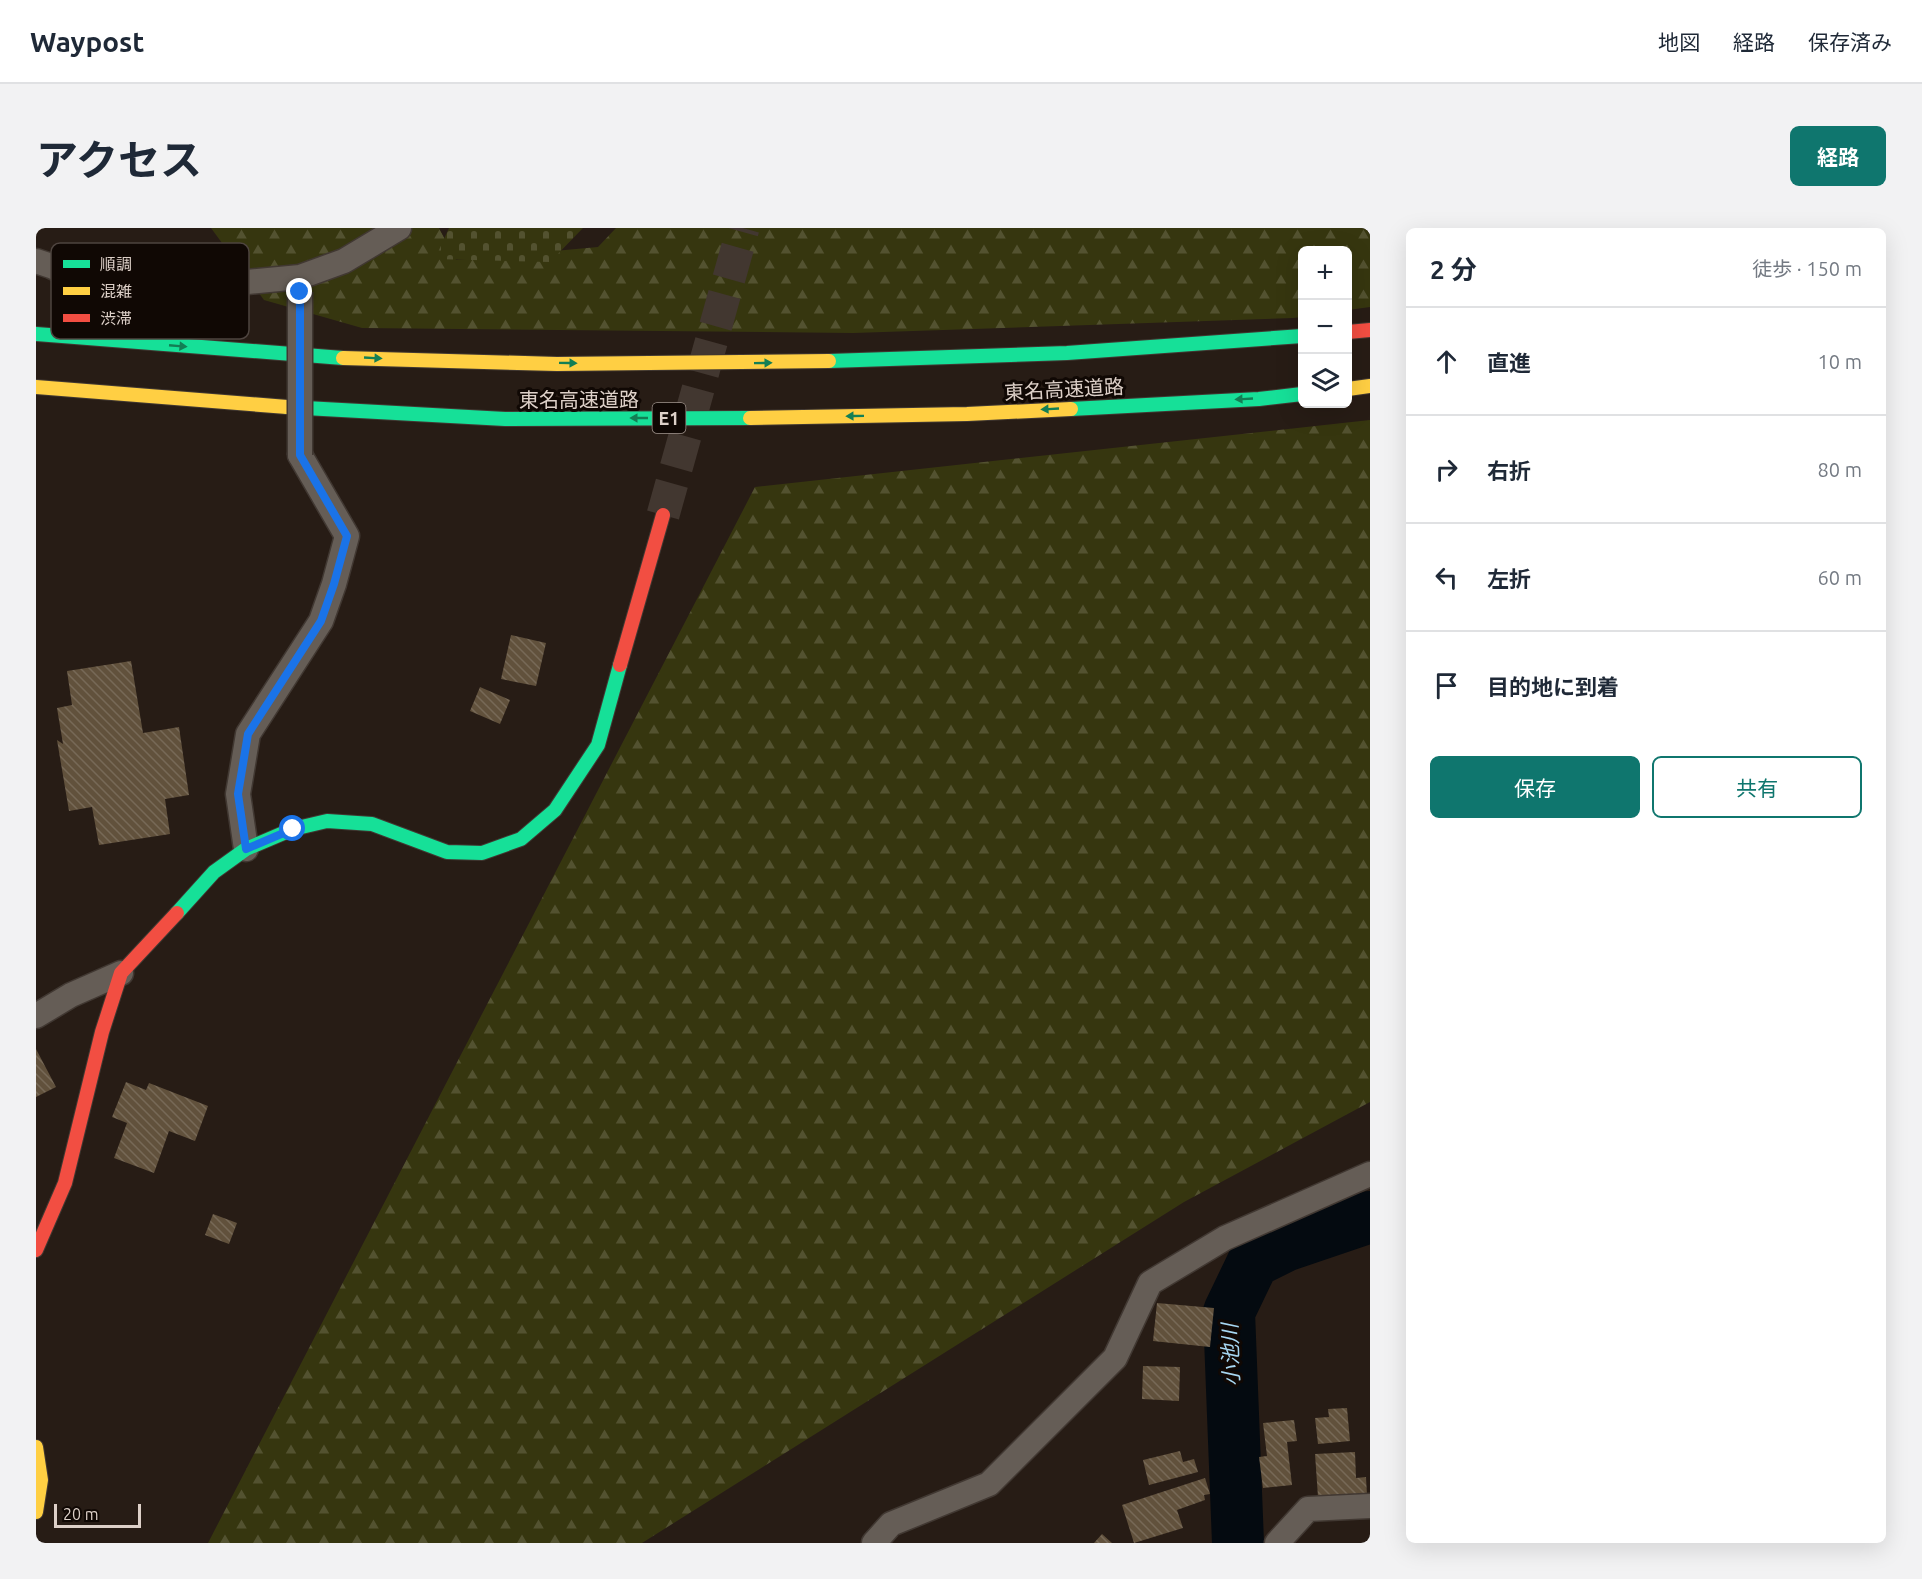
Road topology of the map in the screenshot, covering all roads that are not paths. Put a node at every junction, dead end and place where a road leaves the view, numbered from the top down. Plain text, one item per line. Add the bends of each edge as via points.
1 (399, 228) edge
2 (36, 261) edge
3 (51, 266) edge
4 (300, 284) junction
5 (249, 287) edge
6 (1370, 330) edge
7 (1352, 332) edge
8 (36, 334) edge
9 (51, 335) edge
10 (1298, 336) edge
11 (94, 339) edge
12 (1370, 386) edge
13 (36, 387) edge
14 (1352, 388) edge
15 (1298, 394) edge
16 (663, 515) tunnel mouth
17 (246, 849) junction
18 (121, 973) junction
19 (36, 1016) edge
20 (1370, 1174) edge
21 (36, 1250) edge
22 (36, 1448) edge
23 (1370, 1506) edge
24 (36, 1512) edge
25 (874, 1543) edge
26 (1277, 1543) edge

1 - 4 street
2 - 3 street
4 - 5 street
4 - 17 street, bridge via 300,455 347,536 321,621 248,734 238,794
6 - 7 main road
8 -> 9 main road, 東名高速道路
11 -> 10 main road, 東名高速道路 via 393,360 677,365 941,359 1213,345
12 - 14 main road
15 -> 13 main road, 東名高速道路 / E1 via 967,414 505,419 306,409
16 - 17 main road via 598,745 555,810 520,839 482,853 447,852 372,824 327,821 293,829
17 - 18 main road via 214,872
18 - 19 street
18 - 21 main road via 102,1032 65,1183
20 - 25 street via 1225,1238 1150,1283 1114,1358 989,1484 891,1524
22 - 24 main road via 41,1480
23 - 26 street via 1308,1509

